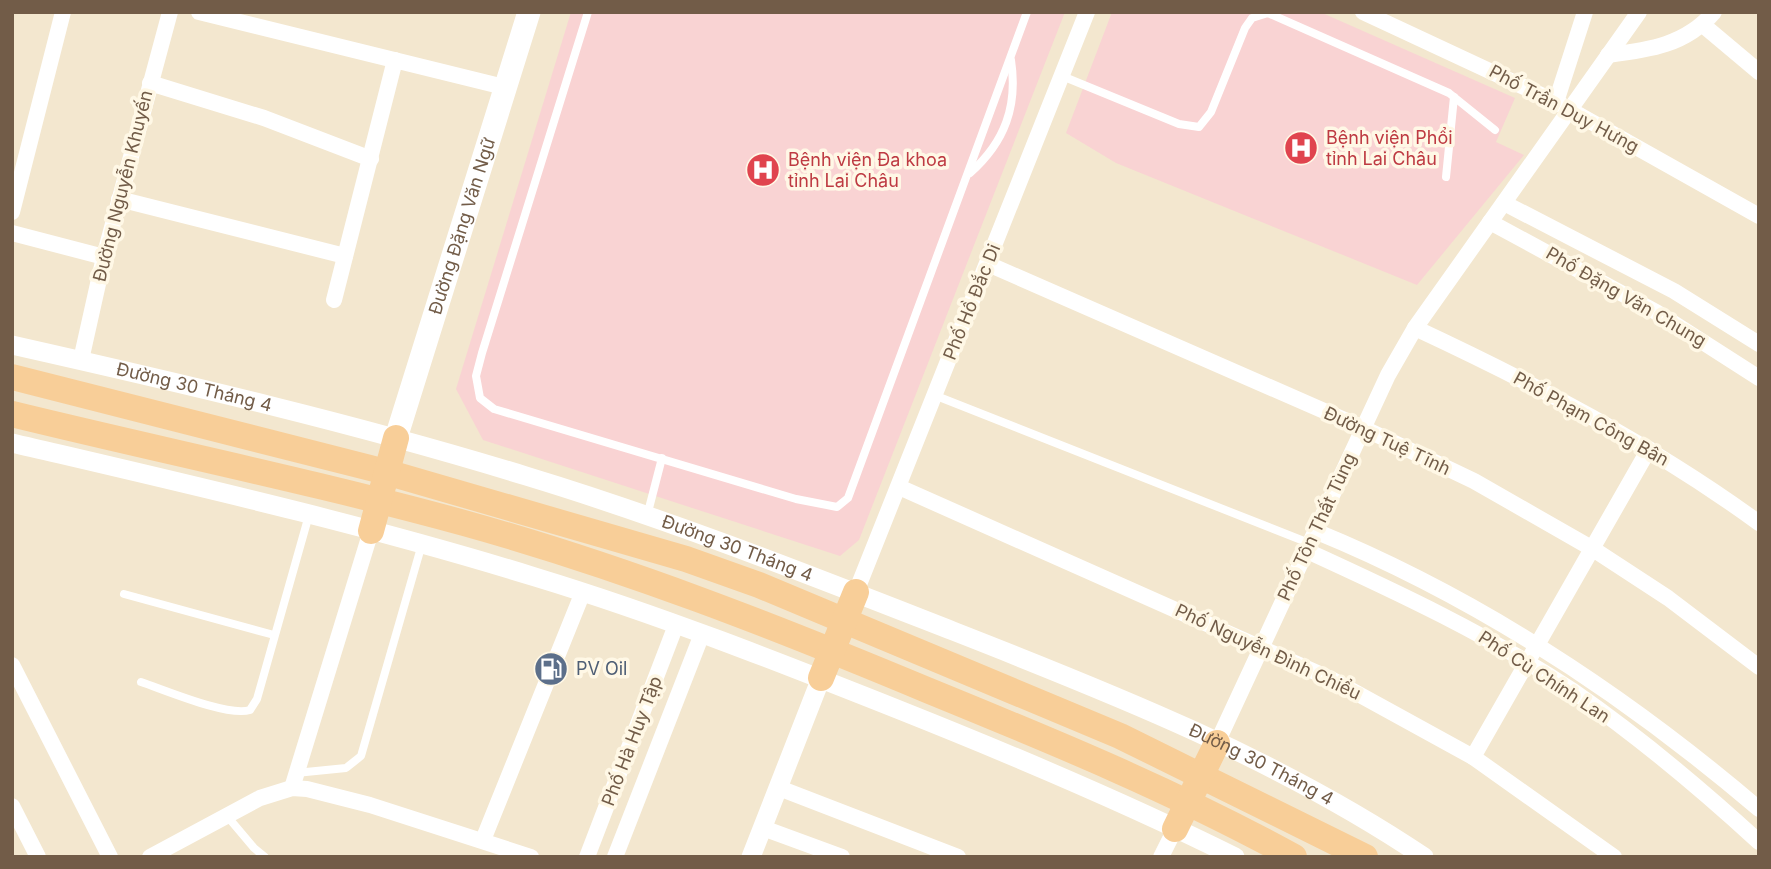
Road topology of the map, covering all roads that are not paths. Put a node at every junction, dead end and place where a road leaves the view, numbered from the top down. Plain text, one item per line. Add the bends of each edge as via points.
1 (63, 12) edge
2 (170, 12) edge
3 (199, 12) edge
4 (529, 12) edge
5 (588, 12) edge
6 (1027, 12) edge
7 (1087, 12) edge
8 (1363, 12) edge
9 (1586, 12) edge
10 (1639, 12) edge
11 (1714, 12) edge
12 (1703, 25) junction
13 (1608, 55) junction
14 (1011, 57) junction
15 (396, 60) junction
16 (1759, 72) edge
17 (1062, 76) junction
18 (150, 83) junction
19 (504, 88) junction
20 (1454, 97) junction
21 (1563, 106) junction
22 (1494, 130) dead end
23 (371, 159) junction
24 (969, 173) junction
25 (1446, 177) dead end
26 (119, 199) junction
27 (1504, 203) junction
28 (12, 212) edge
29 (1759, 216) edge
30 (1490, 222) junction
31 (12, 233) edge
32 (345, 256) junction
33 (104, 257) junction
34 (988, 264) junction
35 (334, 300) dead end
36 (1415, 328) junction
37 (1759, 344) edge
38 (12, 345) edge
39 (80, 360) junction
40 (12, 377) edge
41 (1759, 378) edge
42 (934, 396) junction
43 (12, 414) edge
44 (1363, 428) junction
45 (396, 438) junction
46 (12, 443) edge
47 (1649, 449) junction
48 (662, 458) junction
49 (386, 471) junction
50 (899, 487) junction
51 (379, 500) junction
52 (309, 515) junction
53 (647, 516) junction
54 (1759, 523) edge
55 (370, 531) junction
56 (1310, 541) junction
57 (422, 544) junction
58 (1593, 549) junction
59 (583, 592) junction
60 (856, 592) junction
61 (124, 594) dead end
62 (844, 620) junction
63 (676, 625) junction
64 (702, 634) junction
65 (274, 635) junction
66 (1539, 644) junction
67 (1262, 647) junction
68 (832, 650) junction
69 (1527, 663) junction
70 (12, 664) edge
71 (1759, 667) edge
72 (821, 678) junction
73 (141, 682) dead end
74 (1217, 743) junction
75 (1473, 757) junction
76 (1201, 774) junction
77 (294, 780) junction
78 (779, 788) junction
79 (1187, 802) junction
80 (12, 806) edge
81 (1759, 808) edge
82 (228, 816) junction
83 (763, 828) junction
84 (1175, 829) junction
85 (483, 841) junction
86 (1759, 842) edge
87 (38, 857) edge
88 (110, 857) edge
89 (150, 857) edge
90 (265, 857) edge
91 (531, 857) edge
92 (587, 857) edge
93 (615, 857) edge
94 (751, 857) edge
95 (842, 857) edge
96 (958, 857) edge
97 (1161, 857) edge
98 (1235, 857) edge
99 (1294, 857) edge
100 (1365, 857) edge
101 (1424, 857) edge
102 (1614, 857) edge

1 - 28 street
2 - 18 street, Đường Nguyễn Khuyến
3 - 15 street
4 - 19 main road, Đường Đặng Văn Ngữ
5 - 48 lane via 482,353 477,387 480,398 494,409
6 - 14 lane
7 - 17 street, Phố Hồ Đắc Di
8 - 21 street, Phố Trần Duy Hưng
9 - 21 street
10 - 13 street, Phố Tôn Thất Tùng
11 - 12 street
12 - 13 street via 1672,43
12 - 16 street
13 - 21 street, Phố Tôn Thất Tùng
14 - 24 lane
14 - 24 lane via 1012,103 991,153
15 - 19 street
15 - 23 street
17 - 20 lane via 1179,124 1199,127 1211,112 1245,28 1252,18 1268,13
17 - 34 street, Phố Hồ Đắc Di
18 - 23 street via 264,118
18 - 26 street, Đường Nguyễn Khuyến
19 - 45 main road, Đường Đặng Văn Ngữ
20 - 22 lane
20 - 25 lane
21 - 27 street, Phố Tôn Thất Tùng
21 - 29 street, Phố Trần Duy Hưng
23 - 32 street
24 - 48 lane via 844,505 796,499
26 - 32 street
26 - 33 street, Đường Nguyễn Khuyến
27 - 30 street, Phố Tôn Thất Tùng
27 - 37 street, Phố Đặng Văn Chung via 1674,291
30 - 36 street, Phố Tôn Thất Tùng
30 - 41 street, Phố Đặng Văn Chung via 1656,312
31 - 33 street
32 - 35 street
33 - 39 street, Đường Nguyễn Khuyến
34 - 42 street, Phố Hồ Đắc Di
34 - 44 street, Đường Tuệ Tĩnh
36 - 44 street, Phố Tôn Thất Tùng
36 - 47 street, Phố Phạm Công Bân via 1497,366
38 - 39 street, Đường 30 Tháng 4
39 - 45 street, Đường 30 Tháng 4
40 - 49 highway, Đường 30 Tháng 4
42 - 50 street, Phố Hồ Đắc Di
42 - 56 lane
43 - 51 highway
44 - 56 street, Phố Tôn Thất Tùng
44 - 58 street, Đường Tuệ Tĩnh via 1474,481
45 - 49 highway
45 - 53 street, Đường 30 Tháng 4
46 - 52 street
47 - 54 street, Phố Phạm Công Bân
47 - 58 street
48 - 53 lane
49 - 51 highway
49 - 62 highway, Đường 30 Tháng 4 via 686,559
50 - 60 street, Phố Hồ Đắc Di
50 - 67 street, Phố Nguyễn Đình Chiểu
51 - 55 highway
51 - 68 highway via 573,557
52 - 55 street
52 - 65 lane
53 - 60 street, Đường 30 Tháng 4
55 - 57 street
55 - 77 street
56 - 66 street, Phố Cù Chính Lan via 1422,579
56 - 67 street, Phố Tôn Thất Tùng
56 - 69 street, Phố Cù Chính Lan
57 - 59 street
57 - 77 lane via 361,756 346,768
58 - 66 street
58 - 71 street, Đường Tuệ Tĩnh via 1668,598
59 - 63 street
59 - 85 street
60 - 62 highway
60 - 74 street, Đường 30 Tháng 4 via 1048,668
61 - 65 lane
62 - 68 highway
62 - 76 highway, Đường 30 Tháng 4
63 - 64 street
63 - 92 street, Phố Hà Huy Tập
64 - 72 street
64 - 93 street, Phố Hà Huy Tập
65 - 73 lane via 250,710 228,709
66 - 69 street
66 - 81 street, Phố Cù Chính Lan via 1631,707
67 - 74 street, Phố Tôn Thất Tùng
67 - 75 street, Phố Nguyễn Đình Chiểu via 1331,679
68 - 72 highway
68 - 79 highway
69 - 75 street
69 - 86 street, Phố Cù Chính Lan via 1621,727
70 - 88 street
72 - 78 street
72 - 84 street via 1028,762
74 - 76 highway
74 - 101 street, Đường 30 Tháng 4
75 - 102 street, Phố Nguyễn Đình Chiểu
76 - 79 highway
76 - 100 highway, Đường 30 Tháng 4
77 - 82 street
77 - 85 street
78 - 83 street
78 - 96 street
79 - 84 highway
79 - 99 highway
80 - 87 street
82 - 89 street
82 - 90 lane
83 - 94 street
83 - 95 street
84 - 97 street
84 - 98 street
85 - 91 street

